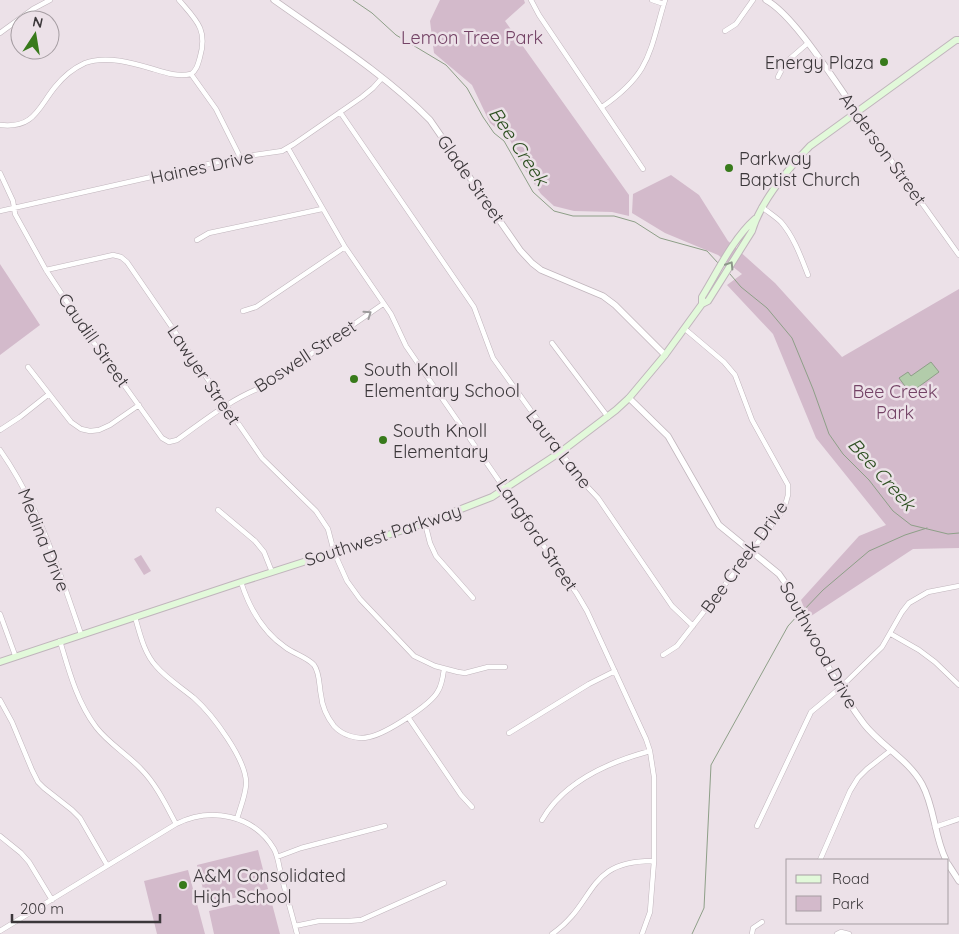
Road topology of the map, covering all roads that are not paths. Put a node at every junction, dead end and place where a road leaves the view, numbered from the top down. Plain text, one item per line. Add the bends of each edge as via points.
1 (50, 0) edge
2 (179, 0) edge
3 (274, 0) edge
4 (531, 0) edge
5 (652, 0) edge
6 (753, 0) edge
7 (766, 0) edge
8 (664, 2) edge
9 (725, 31) dead end
10 (0, 33) edge
11 (958, 38) edge
12 (808, 43) junction
13 (191, 74) junction
14 (778, 77) dead end
15 (382, 78) junction
16 (602, 107) junction
17 (856, 111) junction
18 (340, 112) junction
19 (0, 126) edge
20 (288, 148) junction
21 (240, 157) junction
22 (643, 169) dead end
23 (0, 173) edge
24 (762, 207) junction
25 (14, 208) junction
26 (322, 209) junction
27 (0, 211) edge
28 (197, 240) dead end
29 (345, 247) junction
30 (959, 255) edge
31 (46, 270) junction
32 (808, 275) dead end
33 (384, 304) junction
34 (243, 311) dead end
35 (684, 329) junction
36 (552, 343) dead end
37 (665, 355) junction
38 (28, 367) dead end
39 (50, 394) junction
40 (629, 398) junction
41 (139, 405) junction
42 (225, 406) junction
43 (608, 417) junction
44 (0, 430) edge
45 (0, 450) edge
46 (562, 451) junction
47 (506, 489) junction
48 (218, 510) dead end
49 (425, 523) junction
50 (752, 550) junction
51 (334, 552) junction
52 (272, 572) junction
53 (241, 582) junction
54 (959, 586) edge
55 (473, 598) dead end
56 (0, 614) edge
57 (135, 617) junction
58 (693, 626) junction
59 (81, 634) junction
60 (891, 634) junction
61 (60, 641) junction
62 (663, 655) dead end
63 (16, 656) junction
64 (0, 662) edge
65 (505, 667) dead end
66 (444, 669) junction
67 (615, 671) junction
68 (959, 685) edge
69 (840, 688) junction
70 (0, 700) edge
71 (408, 717) junction
72 (509, 733) dead end
73 (650, 751) junction
74 (890, 751) junction
75 (472, 807) dead end
76 (237, 818) junction
77 (959, 819) edge
78 (542, 820) dead end
79 (176, 824) junction
80 (385, 826) dead end
81 (757, 826) dead end
82 (935, 827) junction
83 (0, 836) edge
84 (277, 857) junction
85 (820, 859) edge
86 (946, 859) edge
87 (654, 861) junction
88 (107, 865) junction
89 (949, 866) edge
90 (959, 881) edge
91 (444, 883) dead end
92 (52, 900) junction
93 (762, 922) dead end
94 (295, 926) junction
95 (0, 931) edge
96 (297, 934) edge
97 (552, 934) edge
98 (642, 934) edge
99 (752, 934) edge
100 (837, 934) edge
101 (849, 934) edge

1 - 10 street
2 - 13 street via 202,31 201,54
3 - 15 street, Glade Street
4 - 16 street
5 - 8 street
6 - 9 street via 736,24
7 - 12 street, Anderson Street
8 - 16 street via 652,48 643,67 633,82
11 - 17 main road, Southwest Parkway
12 - 14 street via 785,63
12 - 17 street, Anderson Street
13 - 19 street via 172,75 107,59 86,63 59,82 29,121 16,126
13 - 21 street via 216,109
15 - 18 street, Haines Drive
15 - 37 street, Glade Street via 430,120 532,263 615,304
16 - 22 street
17 - 24 main road, Southwest Parkway via 810,146
17 - 30 street, Anderson Street
18 - 20 street, Haines Drive
18 - 46 street, Laura Lane via 474,307 492,358
20 - 21 street, Haines Drive
20 - 26 street, Langford Street
21 - 25 street, Haines Drive
23 - 25 street, Caudill Street
24 - 32 street via 787,230
24 - 35 main road, Southwest Parkway via 752,231 708,301 702,304
25 - 27 street, Haines Drive
25 - 31 street, Caudill Street
26 - 28 street via 209,233
26 - 29 street, Langford Street
29 - 33 street, Langford Street
29 - 34 street via 256,308
31 - 41 street, Caudill Street
31 - 42 street, Lawyer Street via 113,255 121,257
42 -> 33 street, Boswell Street via 265,386
33 - 47 street, Langford Street via 406,346
35 - 37 main road, Southwest Parkway
35 - 50 street, Bee Creek Drive via 732,370 752,420 788,485 784,509
36 - 43 street
37 - 40 main road, Southwest Parkway
38 - 39 street
39 - 41 street via 74,425 90,431 110,425
39 - 44 street
40 - 43 main road, Southwest Parkway
40 - 50 street, Southwood Drive via 668,436 719,524
41 - 42 street, Caudill Street via 168,442 178,440
42 - 51 street, Lawyer Street via 262,458 324,520
43 - 46 main road, Southwest Parkway
45 - 59 street, Medina Drive via 29,498
46 - 47 main road, Southwest Parkway
46 - 58 street, Laura Lane via 672,606
47 - 49 main road, Southwest Parkway via 480,503
47 - 67 street, Langford Street via 577,594
48 - 52 street via 255,541 264,552
49 - 51 main road, Southwest Parkway
49 - 55 street via 436,556
50 - 58 street, Bee Creek Drive
50 - 69 street, Southwood Drive via 779,574
51 - 52 main road, Southwest Parkway
51 - 66 street, Lawyer Street via 347,581 360,599 406,649 420,660
52 - 53 main road, Southwest Parkway
53 - 57 main road, Southwest Parkway
53 - 71 street via 253,612 269,632 283,646 316,667 324,707 339,731 352,737 370,738
54 - 60 street via 928,592 914,600 902,612
56 - 63 street
57 - 59 main road, Southwest Parkway
57 - 76 street via 143,644 156,667 206,708 240,760 246,785
58 - 62 street, Bee Creek Drive via 677,646
59 - 61 main road, Southwest Parkway
60 - 68 street via 919,650
60 - 69 street
61 - 63 main road, Southwest Parkway
61 - 79 street via 81,702 96,726 149,777
63 - 64 main road, Southwest Parkway
65 - 66 street, Lawyer Street via 488,667 465,673
66 - 71 street via 439,690
67 - 72 street
67 - 73 street, Langford Street
69 - 74 street, Southwood Drive via 875,738
69 - 81 street via 811,712
70 - 88 street via 38,782 80,818
71 - 75 street
73 - 78 street via 596,771 563,794
73 - 87 street, Langford Street via 654,777
74 - 82 street, Southwood Drive via 907,764 922,785
74 - 85 street via 858,778
76 - 79 street via 205,815
76 - 84 street via 261,834
77 - 82 street
79 - 88 street
80 - 84 street
82 - 86 street, Southwood Drive
83 - 92 street via 29,862
84 - 94 street
87 - 97 street via 614,867 602,876 569,919
87 - 98 street, Langford Street via 650,912
88 - 92 street
89 - 90 street
91 - 94 street via 361,920 319,921
92 - 95 street
93 - 99 street via 753,928
94 - 96 street
100 - 101 street

